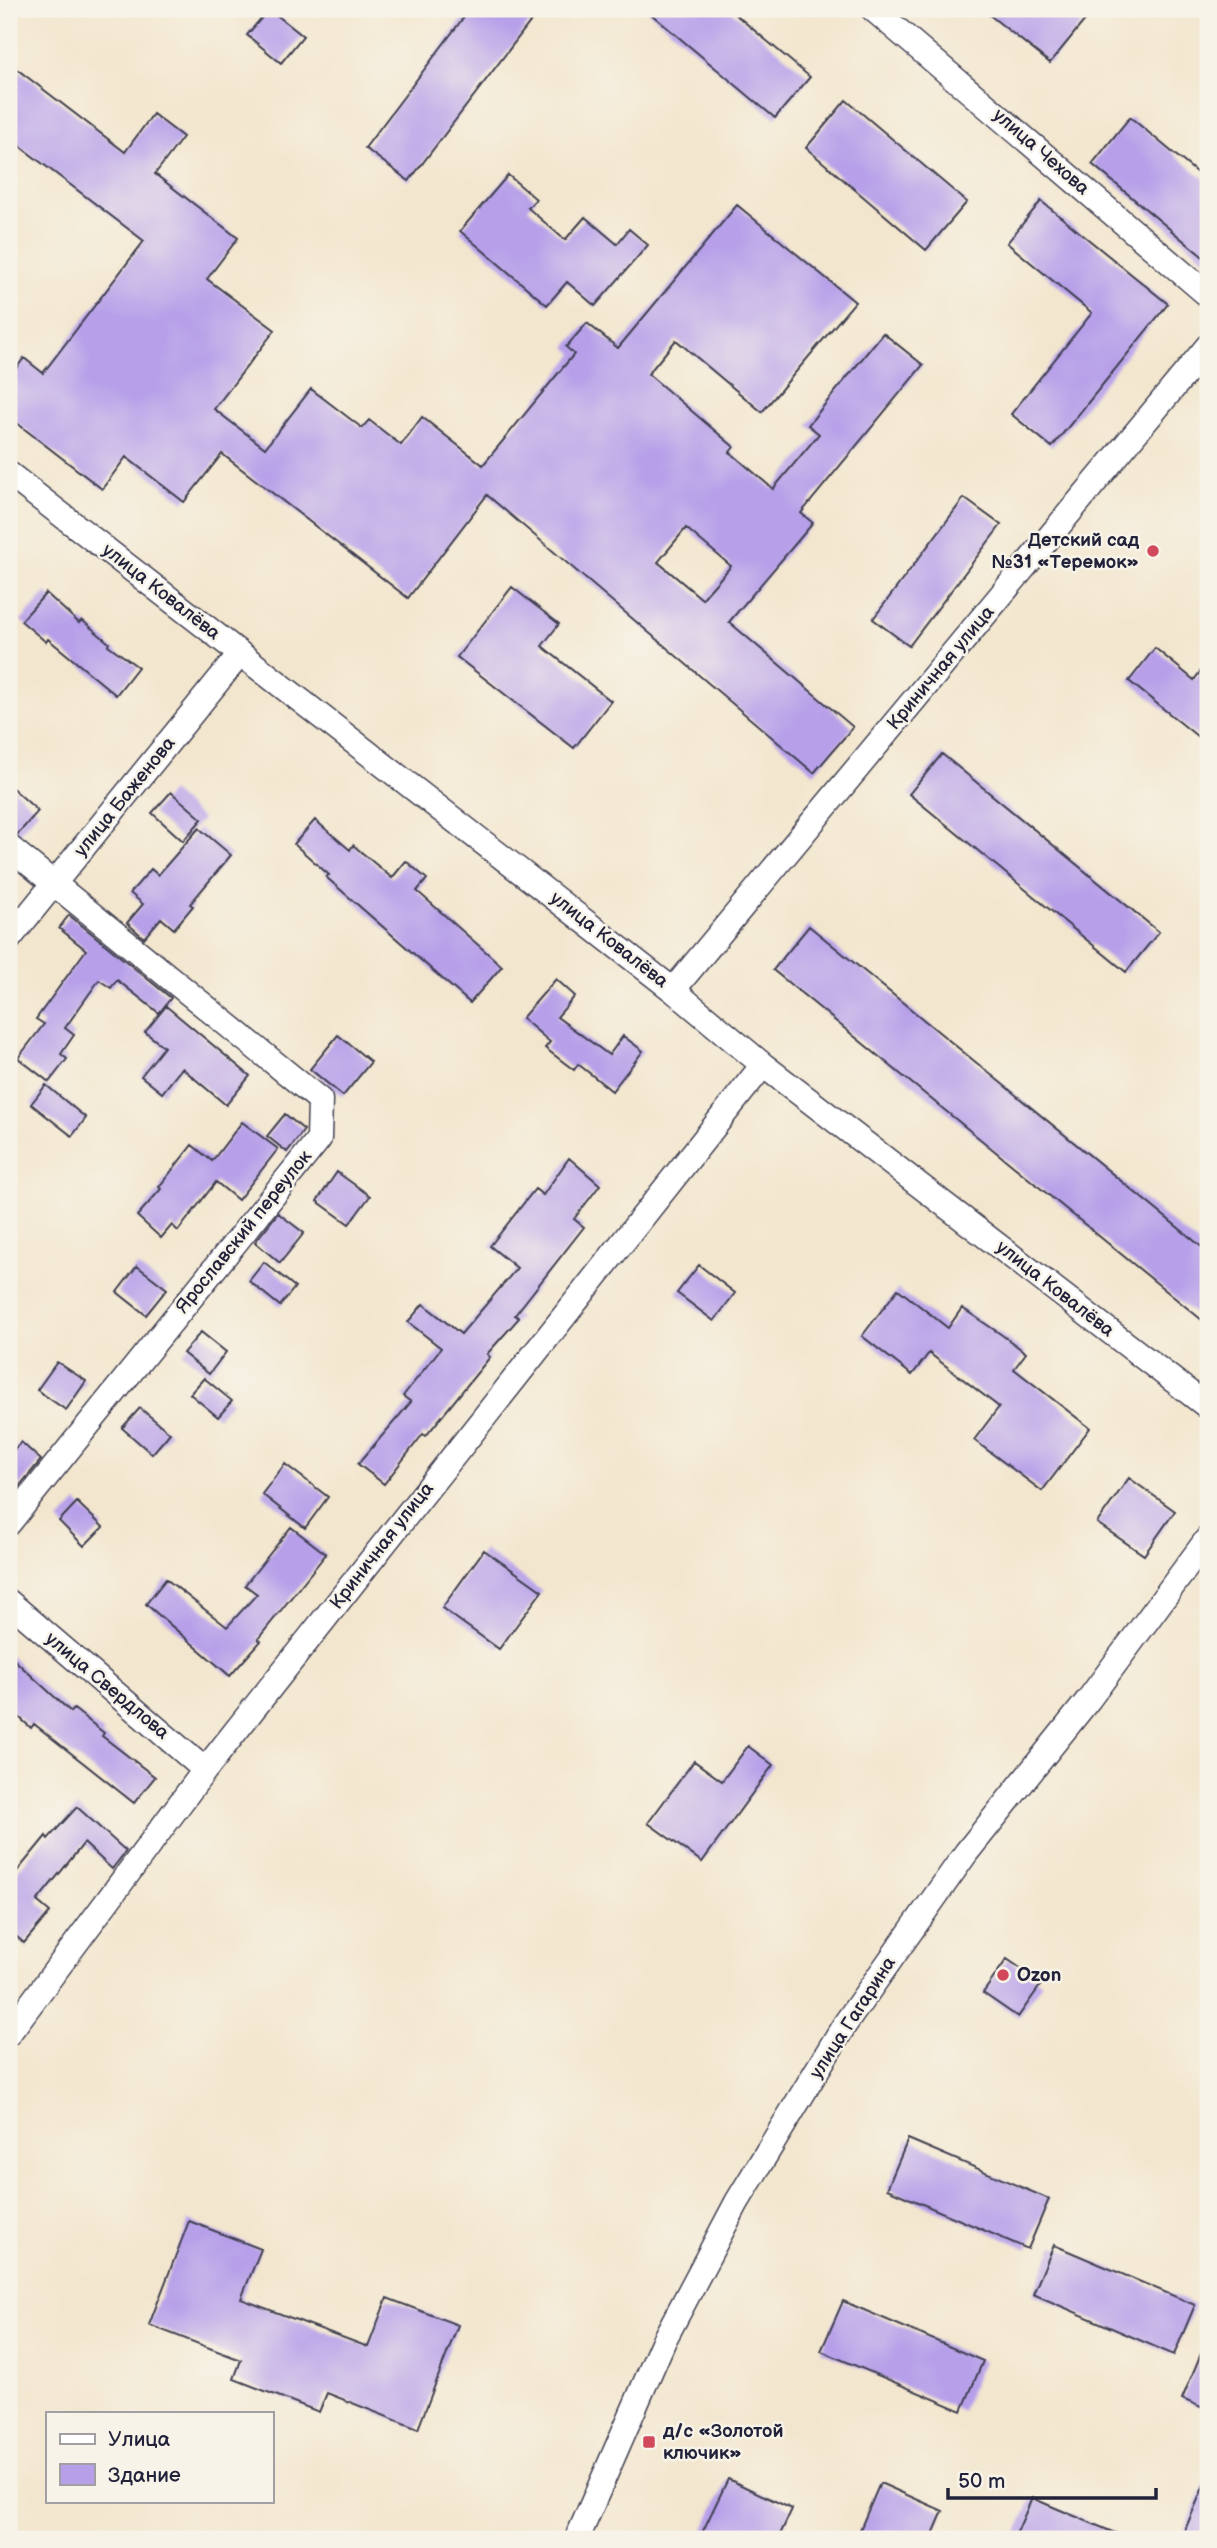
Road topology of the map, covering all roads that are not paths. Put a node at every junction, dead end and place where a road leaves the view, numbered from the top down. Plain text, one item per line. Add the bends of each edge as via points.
1 (873, 9) edge
2 (1208, 295) edge
3 (1208, 346) edge
4 (9, 474) edge
5 (240, 654) junction
6 (9, 847) edge
7 (54, 884) junction
8 (9, 939) edge
9 (673, 990) junction
10 (763, 1065) junction
11 (1208, 1407) edge
12 (9, 1524) edge
13 (1207, 1541) edge
14 (9, 1602) edge
15 (205, 1769) junction
16 (9, 2033) edge
17 (577, 2539) edge

1 - 2 street, улица Чехова
3 - 9 street, Криничная улица
4 - 5 street, улица Ковалёва
5 - 7 street, улица Баженова
5 - 9 street, улица Ковалёва
6 - 7 street
7 - 8 street, улица Баженова
7 - 12 street, Ярославский переулок via 320,1100 318,1139
9 - 10 street, улица Ковалёва
10 - 11 street, улица Ковалёва
10 - 15 street, Криничная улица
13 - 17 street, улица Гагарина via 966,1853 845,2024 737,2202 664,2340
14 - 15 street, улица Свердлова
15 - 16 street, Криничная улица

